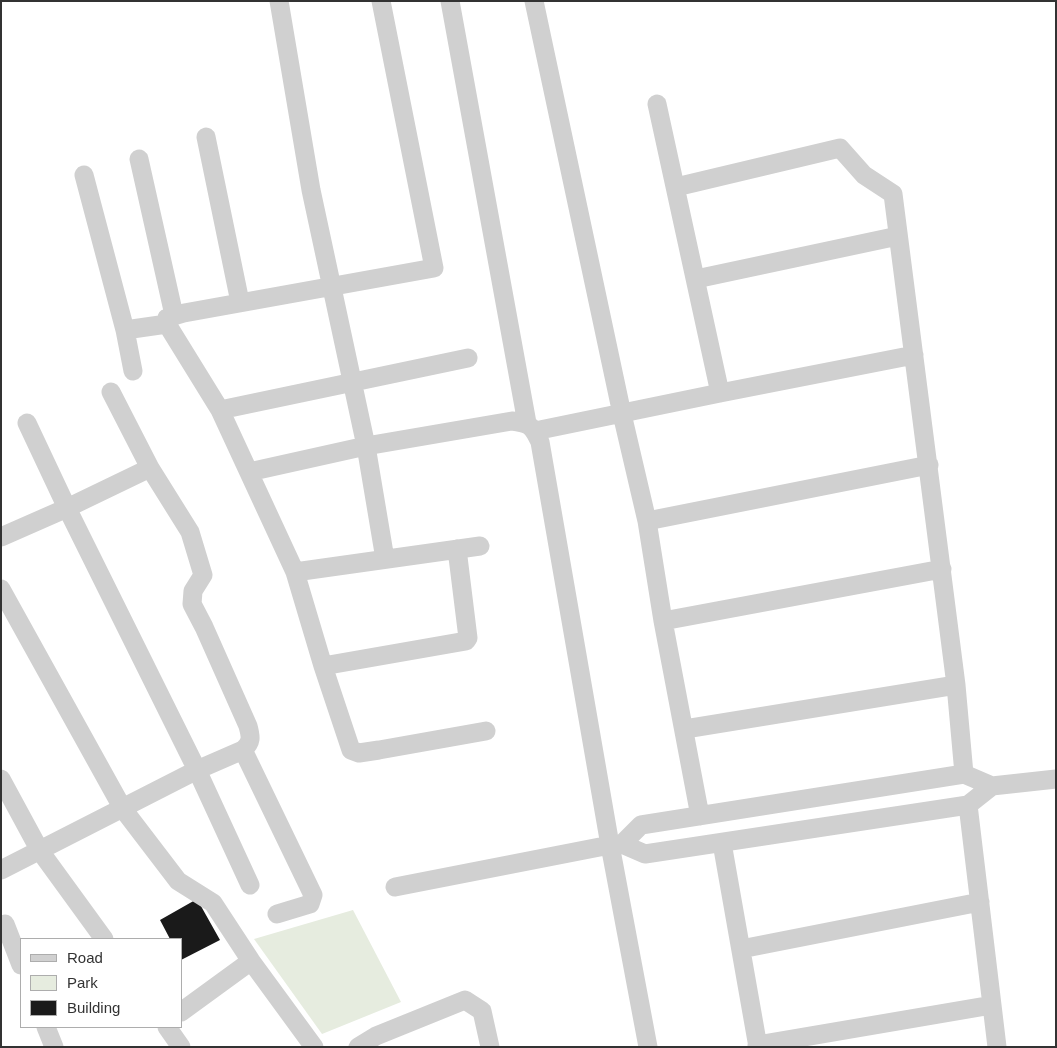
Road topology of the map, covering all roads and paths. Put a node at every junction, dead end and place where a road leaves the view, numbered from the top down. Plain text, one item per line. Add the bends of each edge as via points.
1 (279, 1) edge
2 (381, 1) edge
3 (450, 1) edge
4 (534, 1) edge
5 (657, 104) dead end
6 (206, 137) dead end
7 (139, 159) dead end
8 (84, 175) dead end
9 (676, 187) junction
10 (898, 236) junction
11 (696, 279) junction
12 (332, 285) junction
13 (240, 302) junction
14 (171, 319) junction
15 (125, 330) junction
16 (914, 355) junction
17 (468, 358) dead end
18 (133, 371) dead end
19 (351, 382) junction
20 (110, 392) dead end
21 (720, 392) junction
22 (220, 410) junction
23 (622, 414) junction
24 (27, 423) dead end
25 (531, 427) junction
26 (366, 446) junction
27 (928, 465) junction
28 (150, 468) junction
29 (249, 472) junction
30 (67, 508) junction
31 (647, 520) junction
32 (1, 537) edge
33 (480, 546) dead end
34 (456, 549) junction
35 (385, 559) junction
36 (942, 569) junction
37 (295, 572) junction
38 (1, 589) edge
39 (663, 621) junction
40 (323, 666) junction
41 (956, 685) junction
42 (685, 729) junction
43 (486, 731) dead end
44 (243, 750) junction
45 (197, 770) junction
46 (964, 774) junction
47 (1, 779) edge
48 (1056, 779) edge
49 (992, 786) junction
50 (786, 802) junction
51 (968, 805) junction
52 (123, 809) junction
53 (700, 816) junction
54 (792, 832) junction
55 (722, 843) junction
56 (616, 844) junction
57 (40, 851) junction
58 (1, 870) edge
59 (250, 885) dead end
60 (395, 887) dead end
61 (980, 902) junction
62 (277, 914) dead end
63 (5, 924) dead end
64 (103, 938) edge
65 (741, 949) junction
66 (251, 961) junction
67 (20, 962) edge
68 (992, 1005) junction
69 (182, 1011) edge
70 (46, 1028) edge
71 (168, 1028) edge
72 (378, 1042) edge
73 (758, 1046) edge
74 (54, 1047) edge
75 (181, 1047) edge
76 (314, 1047) edge
77 (358, 1047) edge
78 (490, 1047) edge
79 (648, 1047) edge
80 (997, 1047) edge

1 - 12 street via 311,190
2 - 12 street via 434,268
3 - 25 street
4 - 23 street
5 - 9 street
6 - 13 street
7 - 14 street
8 - 15 street
9 - 10 street via 840,148 864,175 893,194
9 - 11 street
10 - 11 street
10 - 16 street
11 - 21 street
12 - 13 street
12 - 19 street
13 - 14 street
14 - 15 street
14 - 22 street
15 - 18 street
16 - 21 street
16 - 27 street
17 - 19 street
19 - 22 street
19 - 26 street
20 - 28 street
21 - 23 street
22 - 29 street
23 - 25 street
23 - 31 street
24 - 30 street
25 - 26 street via 512,421
25 - 56 street via 540,442
26 - 29 street
26 - 35 street
27 - 31 street
27 - 36 street
28 - 30 street
28 - 44 street via 190,532 203,575 193,591 192,604 248,726 251,738
29 - 37 street
30 - 32 street
30 - 45 street
31 - 39 street
33 - 34 street
34 - 35 street
34 - 40 street via 466,641
35 - 37 street
36 - 39 street
36 - 41 street
37 - 40 street
38 - 52 street
39 - 42 street
40 - 43 street via 354,752
41 - 42 street
41 - 46 street
42 - 53 street
44 - 45 street
44 - 62 street via 313,895 310,904
45 - 52 street
45 - 59 street
46 - 49 street
46 - 50 street
47 - 57 street
48 - 49 street
49 - 51 street
50 - 53 street
50 - 54 street
51 - 54 street
51 - 61 street
52 - 57 street
52 - 66 street via 178,881 213,903
53 - 56 street via 641,825
54 - 55 street
55 - 56 street via 645,854
55 - 65 street
56 - 60 street
56 - 79 street
57 - 58 street
57 - 64 street
61 - 65 street
61 - 68 street
63 - 67 street
65 - 73 street
66 - 69 street
66 - 76 street
68 - 73 street
68 - 80 street
70 - 74 street
71 - 75 street
72 - 77 street
72 - 78 street via 465,1000 482,1011

